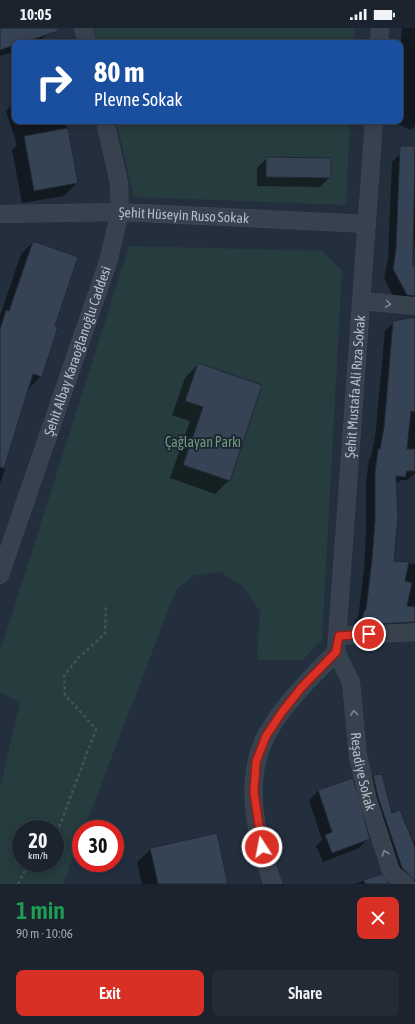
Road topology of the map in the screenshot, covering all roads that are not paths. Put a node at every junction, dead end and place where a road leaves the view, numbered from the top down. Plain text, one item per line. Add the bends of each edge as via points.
1 (83, 28) edge
2 (380, 28) edge
3 (86, 40) edge
4 (379, 40) edge
5 (106, 124) edge
6 (374, 124) edge
7 (120, 212) junction
8 (0, 214) edge
9 (367, 224) junction
10 (362, 301) junction
11 (415, 306) edge
12 (0, 575) edge
13 (415, 632) edge
14 (338, 644) junction
15 (273, 884) edge
16 (406, 884) edge

1 - 3 street
2 - 4 street
5 - 7 street, Şehit Albay Karaoğlanoğlu Caddesi via 118,183
6 - 9 street, Şehit Mustafa Ali Rıza Sokak
7 - 8 street, Şehit Hüseyin Ruso Sokak
7 - 9 street, Şehit Hüseyin Ruso Sokak
7 - 12 street, Şehit Albay Karaoğlanoğlu Caddesi via 108,262
9 - 10 street, Şehit Mustafa Ali Rıza Sokak
10 -> 11 street
10 - 14 street, Şehit Mustafa Ali Rıza Sokak
13 - 14 street
14 - 15 street via 282,712 266,736 256,762 254,792 259,836
16 -> 14 street, Reşadiye Sokak via 394,875 368,800 358,756 351,682

